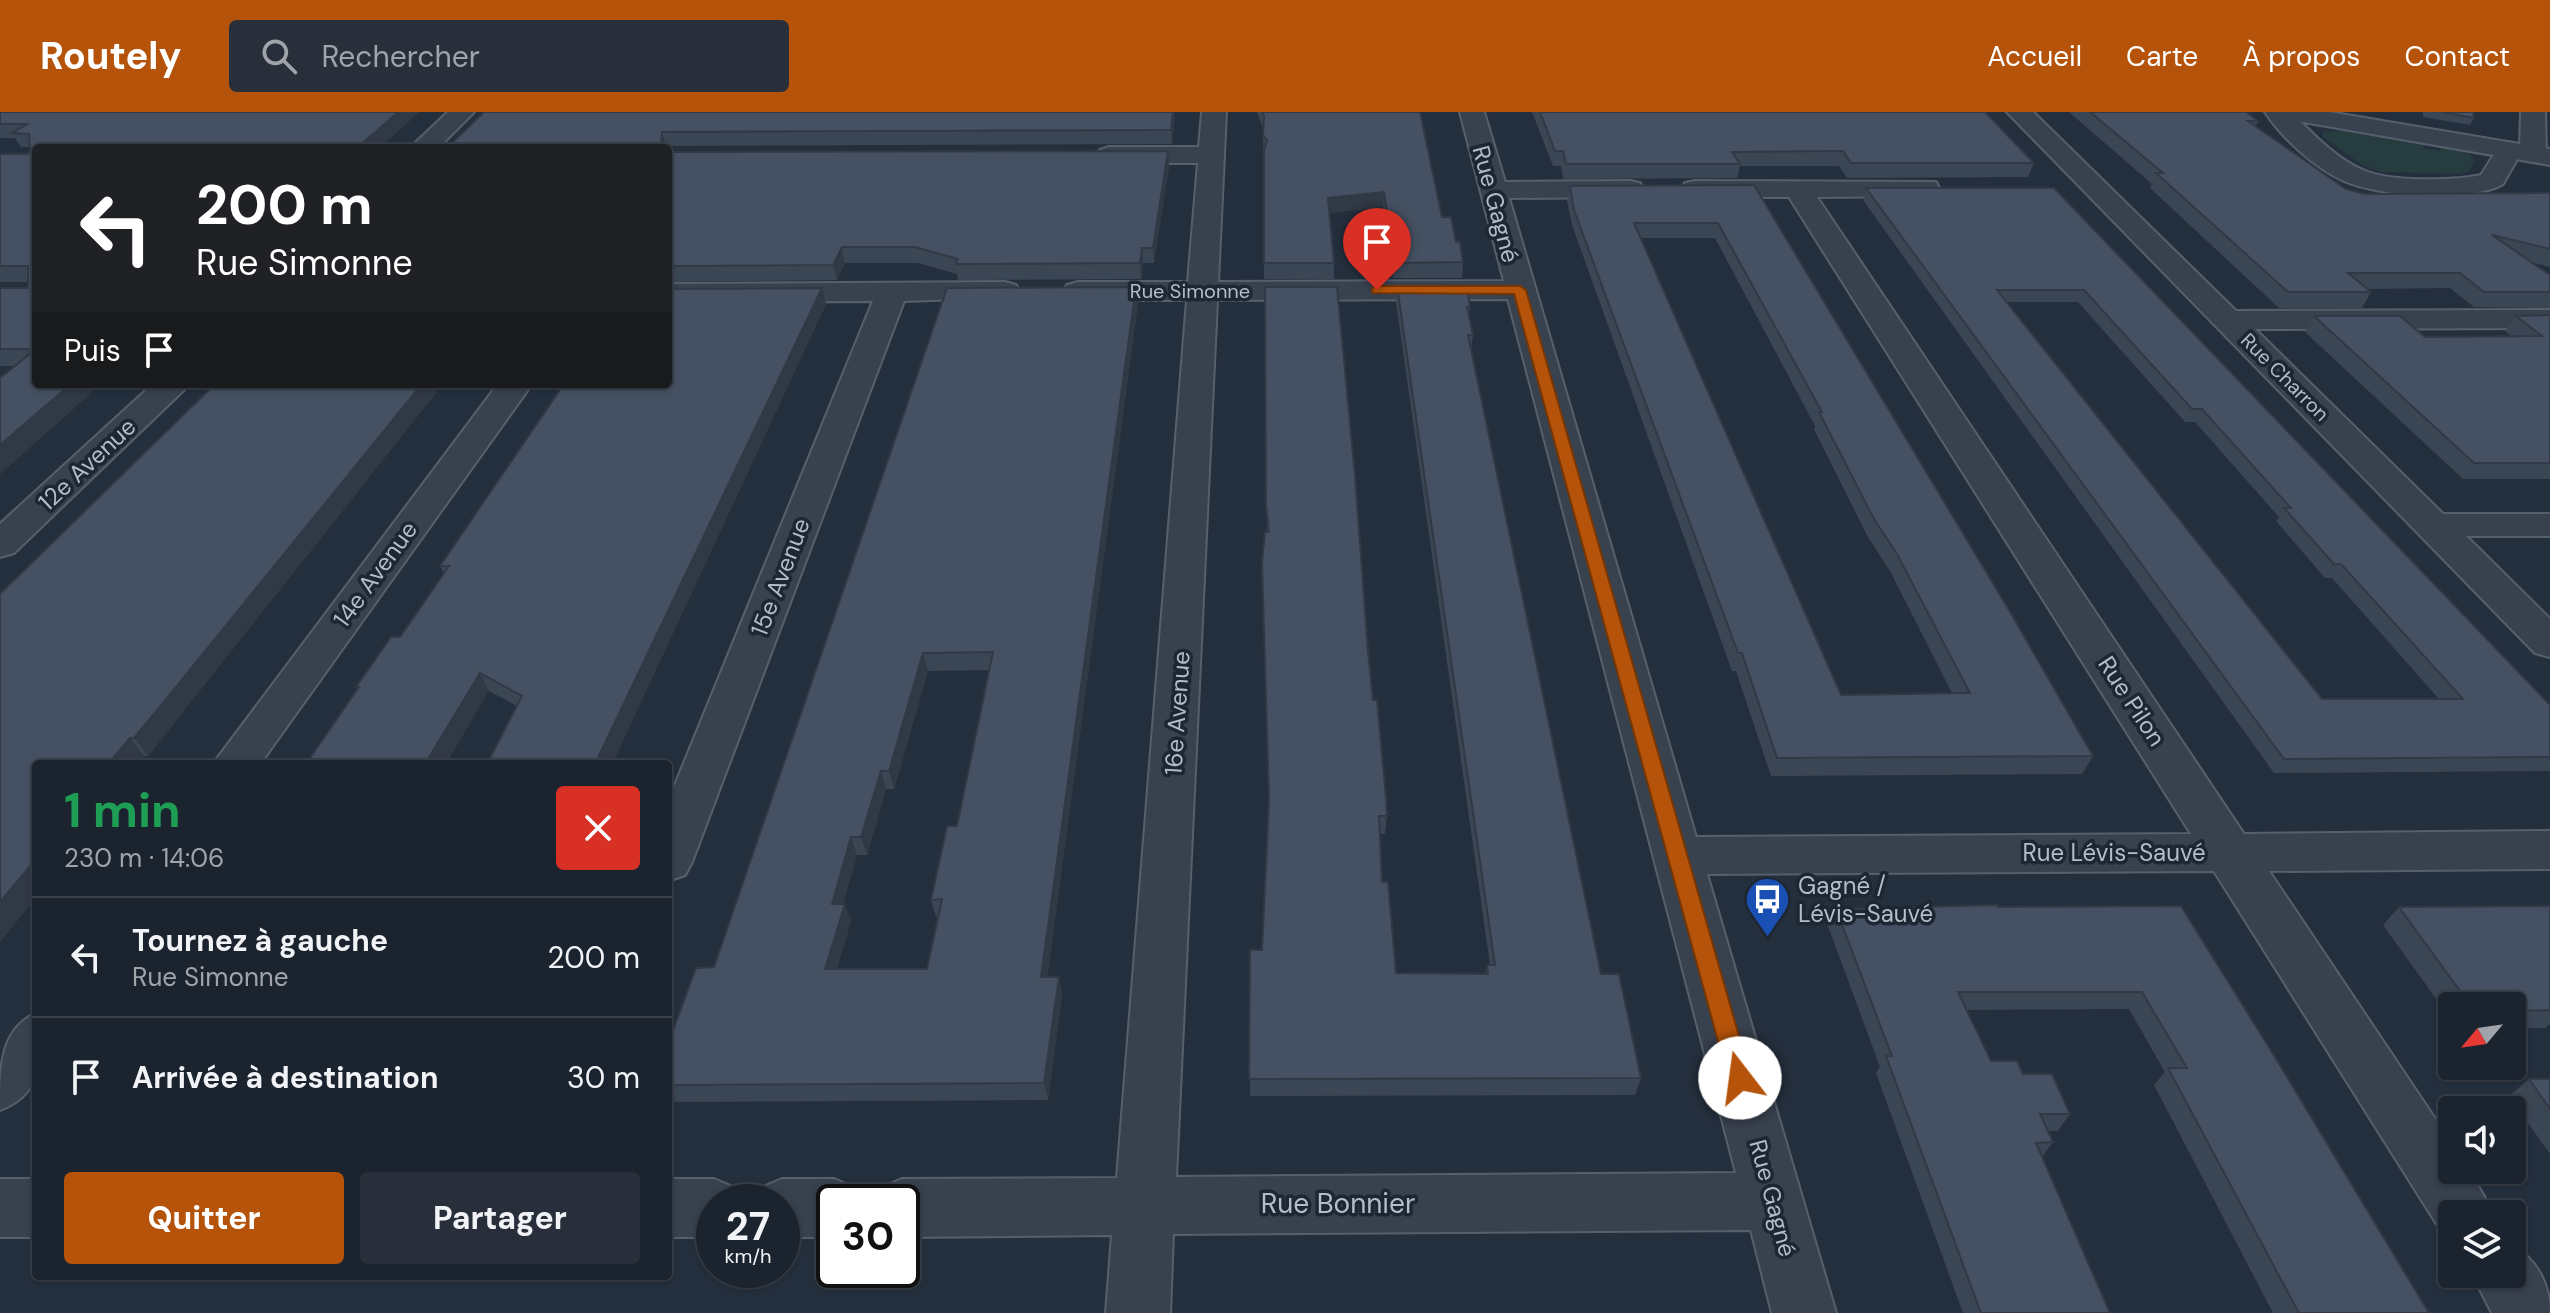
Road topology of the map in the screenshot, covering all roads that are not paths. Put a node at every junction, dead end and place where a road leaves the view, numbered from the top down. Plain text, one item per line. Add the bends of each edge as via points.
1 (462, 112) edge
2 (1214, 112) edge
3 (1472, 112) edge
4 (2019, 112) edge
5 (2277, 112) edge
6 (2286, 112) edge
7 (2533, 112) edge
8 (427, 144) edge
9 (2531, 154) edge
10 (1091, 155) edge
11 (1211, 155) junction
12 (1951, 188) edge
13 (2058, 188) edge
14 (2093, 188) junction
15 (1798, 189) junction
16 (1492, 190) junction
17 (1520, 290) junction
18 (1203, 291) junction
19 (892, 292) junction
20 (672, 293) edge
21 (2550, 319) edge
22 (2228, 320) junction
23 (169, 388) edge
24 (512, 388) edge
25 (2434, 525) junction
26 (2550, 525) edge
27 (0, 545) edge
28 (2550, 643) edge
29 (239, 760) edge
30 (2550, 850) edge
31 (2229, 851) junction
32 (672, 852) edge
33 (1678, 856) junction
34 (32, 1041) edge
35 (0, 1085) edge
36 (2455, 1200) edge
37 (1773, 1201) junction
38 (1145, 1206) junction
39 (0, 1208) edge
40 (32, 1208) edge
41 (672, 1208) edge
42 (696, 1208) edge
43 (920, 1208) edge
44 (2512, 1288) edge
45 (1138, 1313) edge
46 (1804, 1313) edge
47 (2528, 1313) edge

1 - 8 street
2 - 11 street, 16e Avenue
3 - 16 street, Rue Gagné
4 - 14 street, Rue Charron
5 - 9 street via 2351,175 2378,183 2488,182
6 - 9 street
7 - 9 street
10 - 11 street
11 - 18 street, 16e Avenue
12 - 15 street
13 - 14 street
14 - 22 street, Rue Charron
15 - 16 street
15 - 31 street, Rue Pilon
16 - 17 street, Rue Gagné
17 - 18 street, Rue Simonne
17 - 33 street, Rue Gagné
18 - 19 street, Rue Simonne
18 - 38 street, 16e Avenue
19 - 20 street, Rue Simonne
19 - 32 street, 15e Avenue
21 - 22 street
22 - 25 street, Rue Charron
23 - 27 street, 12e Avenue
24 - 29 street, 14e Avenue
25 - 26 street
25 - 28 street, Rue Charron
30 - 31 street, Rue Lévis-Sauvé
31 - 33 street, Rue Lévis-Sauvé
31 - 36 street, Rue Pilon
33 - 37 street, Rue Gagné
34 - 35 street
37 - 38 street, Rue Bonnier
37 - 46 street, Rue Gagné
38 - 43 street, Rue Bonnier
38 - 45 street, 16e Avenue
39 - 40 street
41 - 42 street
44 - 47 street

